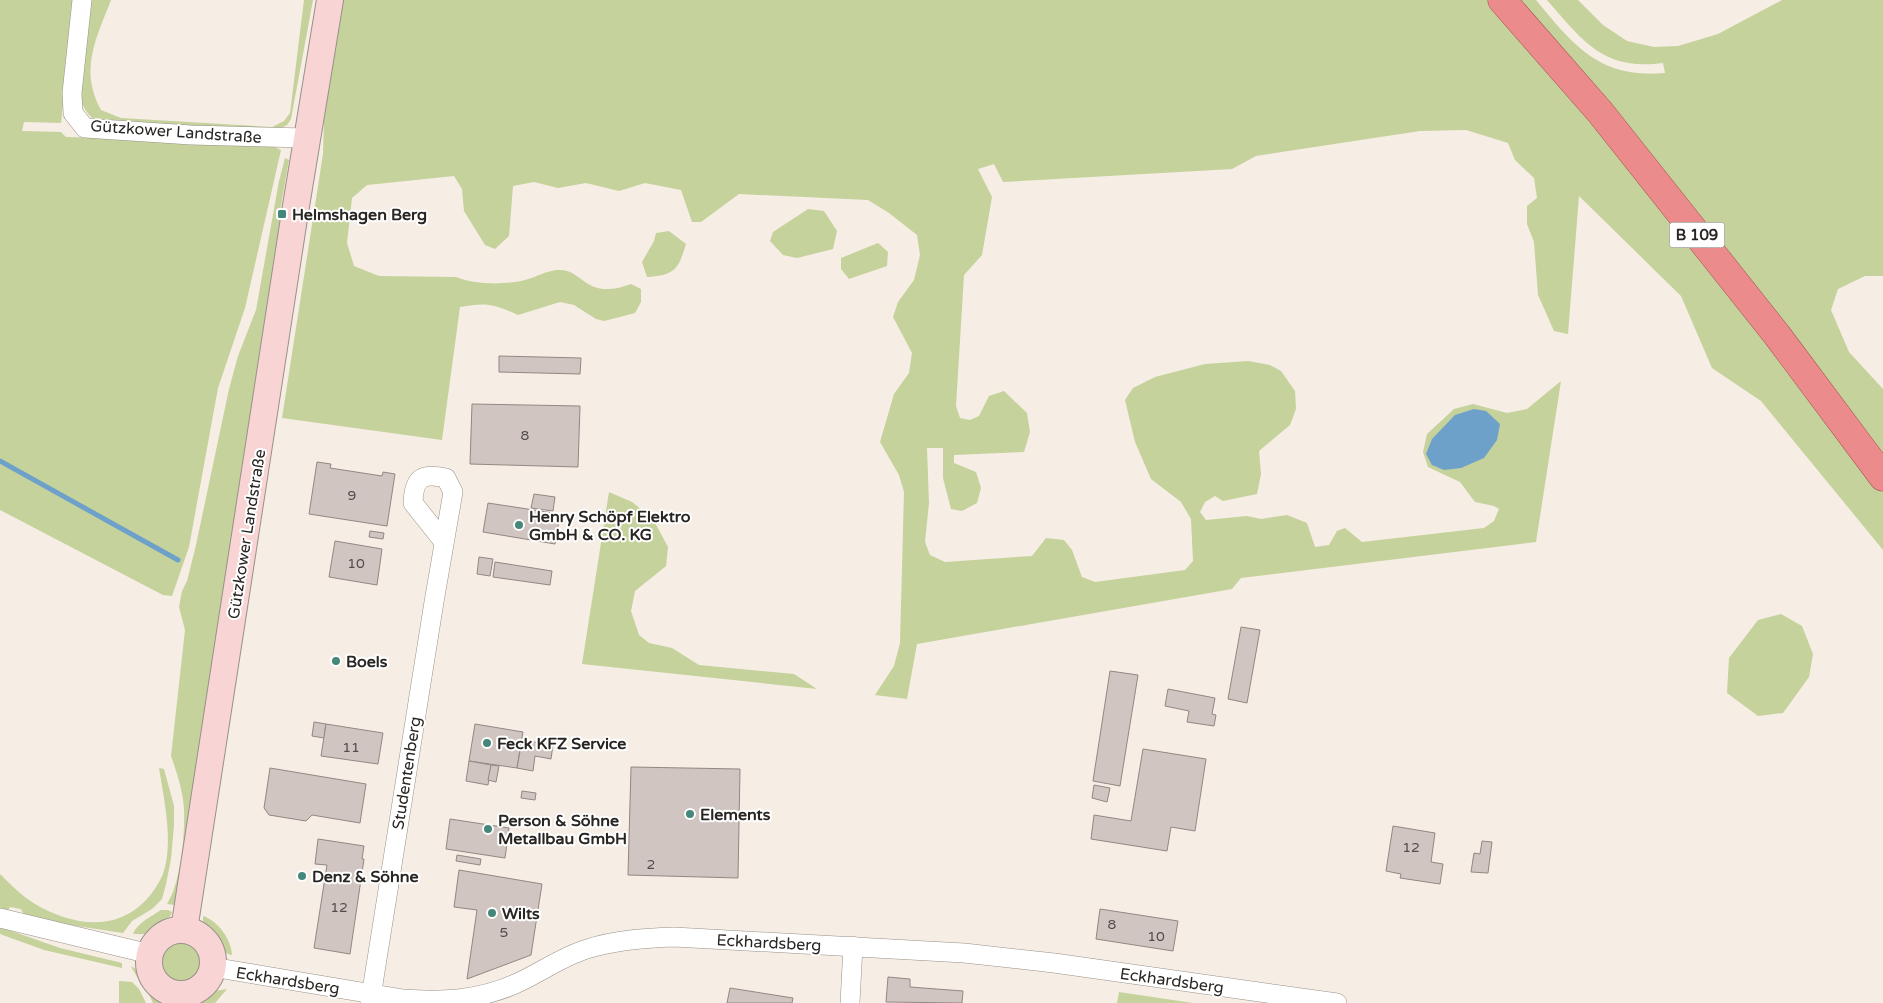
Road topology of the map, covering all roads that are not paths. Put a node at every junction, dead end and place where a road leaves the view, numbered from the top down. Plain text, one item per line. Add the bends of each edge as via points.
1 (82, 0) edge
2 (330, 0) edge
3 (1502, 0) edge
4 (307, 138) junction
5 (1883, 477) edge
6 (444, 542) dead end
7 (0, 918) edge
8 (184, 930) junction
9 (853, 946) junction
10 (150, 954) junction
11 (212, 967) junction
12 (178, 998) edge
13 (371, 998) edge
14 (850, 1003) edge
15 (1337, 1003) edge

1 - 4 street, Gützkower Landstraße via 72,94 73,113 84,128
2 - 4 main road, Gützkower Landstraße
3 - 5 highway, B 109 via 1618,135 1777,335
4 - 8 main road, Gützkower Landstraße
6 - 13 street, Studentenberg
7 - 10 street
8 - 10 main road via 167,933 153,946
8 - 11 main road via 199,936 209,947
9 - 13 street, Eckhardsberg via 642,938 587,949 558,960 503,989 461,1000
9 - 14 street
9 - 15 street, Eckhardsberg via 1036,961
10 - 12 main road via 150,972 155,981
11 - 12 main road via 204,984
11 - 13 street, Eckhardsberg

